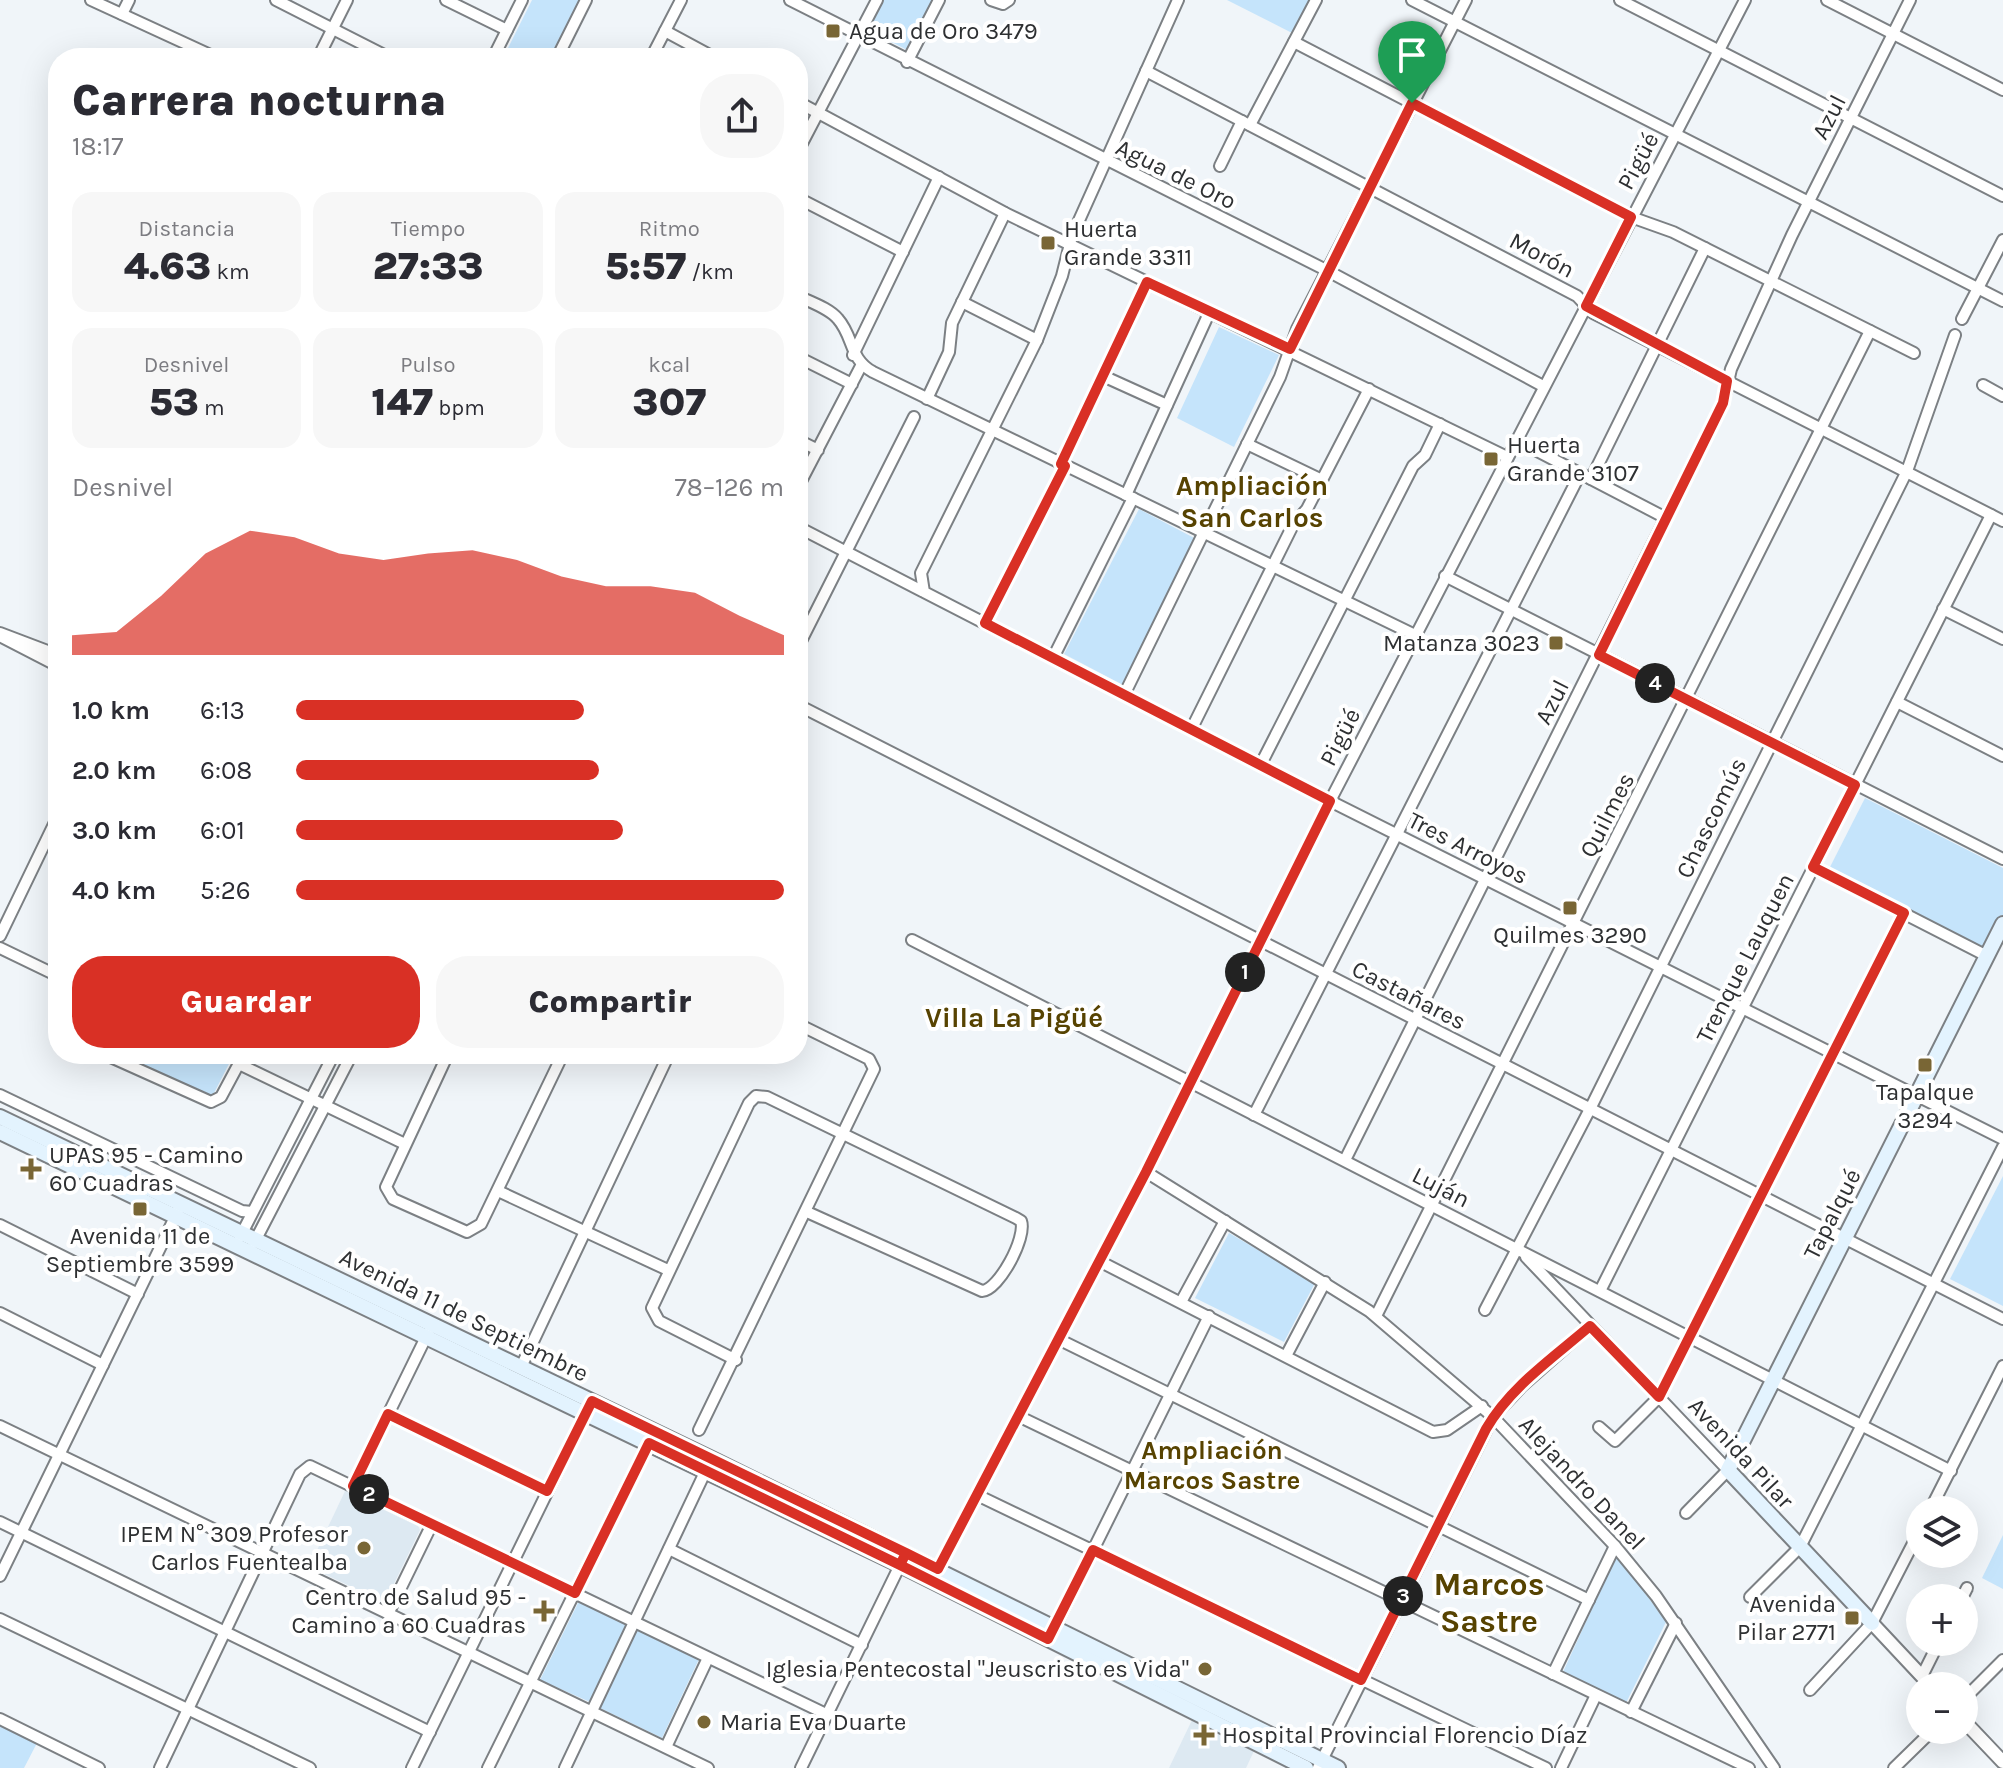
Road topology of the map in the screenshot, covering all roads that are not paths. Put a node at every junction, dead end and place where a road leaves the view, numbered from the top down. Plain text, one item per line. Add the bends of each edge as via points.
1 (91, 0) edge
2 (129, 0) edge
3 (276, 0) edge
4 (347, 0) edge
5 (446, 0) edge
6 (522, 0) edge
7 (586, 0) edge
8 (681, 0) edge
9 (790, 0) edge
10 (877, 0) edge
11 (939, 0) edge
12 (991, 0) edge
13 (1178, 0) edge
14 (1316, 0) edge
15 (1412, 0) edge
16 (1466, 0) edge
17 (1620, 0) edge
18 (1745, 0) edge
19 (1827, 0) edge
20 (1910, 0) edge
21 (1006, 2) edge
22 (122, 14) junction
23 (1454, 22) junction
24 (333, 29) junction
25 (507, 30) junction
26 (665, 31) junction
27 (1893, 34) junction
28 (857, 36) junction
29 (1294, 42) junction
30 (195, 48) edge
31 (323, 48) edge
32 (370, 48) edge
33 (498, 48) edge
34 (562, 48) edge
35 (656, 48) edge
36 (696, 48) edge
37 (1719, 50) junction
38 (907, 62) junction
39 (1146, 71) junction
40 (2003, 90) edge
41 (1412, 103) junction
42 (808, 108) edge
43 (818, 113) junction
44 (1851, 118) junction
45 (1246, 123) junction
46 (808, 132) edge
47 (1675, 134) junction
48 (1105, 161) junction
49 (1220, 166) dead end
50 (939, 177) junction
51 (1369, 186) junction
52 (2003, 196) edge
53 (1808, 202) junction
54 (808, 203) edge
55 (1005, 213) junction
56 (1631, 217) junction
57 (2003, 240) edge
58 (1070, 244) junction
59 (1705, 248) junction
60 (903, 252) junction
61 (1326, 270) junction
62 (1772, 281) junction
63 (1147, 282) junction
64 (1978, 289) junction
65 (2003, 301) edge
66 (808, 302) edge
67 (962, 302) junction
68 (1586, 306) junction
69 (1210, 311) junction
70 (1962, 319) dead end
71 (1870, 331) junction
72 (1955, 335) dead end
73 (1037, 340) junction
74 (1656, 344) junction
75 (1290, 349) junction
76 (1914, 353) dead end
77 (853, 355) junction
78 (808, 362) edge
79 (861, 366) junction
80 (1103, 376) junction
81 (1727, 381) junction
82 (852, 384) junction
83 (1983, 385) dead end
84 (1543, 386) junction
85 (1369, 389) junction
86 (2003, 396) edge
87 (927, 399) junction
88 (1167, 405) junction
89 (914, 417) dead end
90 (1440, 424) junction
91 (1822, 429) junction
92 (993, 431) junction
93 (1516, 440) junction
94 (1247, 444) junction
95 (808, 445) edge
96 (818, 450) junction
97 (1507, 457) junction
98 (1063, 465) junction
99 (808, 468) edge
100 (1907, 471) junction
101 (1580, 474) junction
102 (1591, 479) junction
103 (1322, 480) junction
104 (1129, 496) junction
105 (1991, 515) junction
106 (1664, 517) junction
107 (2003, 521) edge
108 (808, 532) edge
109 (1204, 533) junction
110 (846, 552) junction
111 (1274, 566) junction
112 (1445, 576) junction
113 (922, 588) junction
114 (1344, 600) junction
115 (1943, 609) junction
116 (1510, 610) junction
117 (985, 623) junction
118 (808, 627) edge
119 (0, 634) edge
120 (1415, 635) junction
121 (2003, 639) edge
122 (48, 651) edge
123 (1599, 655) junction
124 (1053, 658) junction
125 (48, 660) edge
126 (1125, 693) junction
127 (1687, 700) junction
128 (1897, 702) junction
129 (808, 710) edge
130 (1192, 728) junction
131 (1771, 742) junction
132 (2003, 756) edge
133 (1261, 764) junction
134 (1855, 785) junction
135 (1330, 801) junction
136 (1396, 834) junction
137 (48, 837) edge
138 (2003, 859) edge
139 (1813, 867) junction
140 (1486, 879) junction
141 (1904, 913) junction
142 (1575, 924) junction
143 (2003, 924) edge
144 (0, 936) edge
145 (912, 940) dead end
146 (1260, 941) junction
147 (0, 948) edge
148 (1987, 956) junction
149 (1660, 967) junction
150 (48, 971) edge
151 (1325, 974) junction
152 (1742, 1008) junction
153 (1415, 1020) junction
154 (808, 1029) edge
155 (1832, 1053) junction
156 (126, 1064) edge
157 (238, 1064) edge
158 (250, 1064) edge
159 (329, 1064) edge
160 (347, 1064) edge
161 (443, 1064) edge
162 (558, 1064) edge
163 (664, 1064) edge
164 (1503, 1065) junction
165 (1190, 1083) junction
166 (0, 1095) edge
167 (1916, 1096) junction
168 (312, 1099) junction
169 (325, 1105) junction
170 (1590, 1109) junction
171 (1254, 1115) junction
172 (0, 1117) edge
173 (0, 1132) edge
174 (844, 1134) junction
175 (2003, 1139) edge
176 (405, 1144) junction
177 (2003, 1147) edge
178 (1671, 1150) junction
179 (1345, 1160) junction
180 (1146, 1172) junction
181 (498, 1191) junction
182 (1760, 1195) junction
183 (1431, 1204) junction
184 (178, 1211) junction
185 (252, 1212) junction
186 (807, 1212) junction
187 (1225, 1221) junction
188 (0, 1225) edge
189 (585, 1230) junction
190 (1845, 1238) junction
191 (246, 1243) junction
192 (1520, 1249) junction
193 (1099, 1261) junction
194 (668, 1270) junction
195 (1325, 1282) junction
196 (1934, 1283) junction
197 (1600, 1291) junction
198 (138, 1294) junction
199 (1181, 1302) junction
200 (1485, 1310) dead end
201 (0, 1313) edge
202 (1209, 1316) junction
203 (1376, 1316) junction
204 (2003, 1319) edge
205 (1590, 1326) junction
206 (429, 1330) junction
207 (1689, 1337) junction
208 (1058, 1339) junction
209 (1287, 1354) junction
210 (736, 1360) junction
211 (103, 1365) junction
212 (2003, 1366) edge
213 (521, 1367) junction
214 (1773, 1380) junction
215 (1170, 1394) junction
216 (1659, 1397) junction
217 (1482, 1406) junction
218 (589, 1407) junction
219 (388, 1414) junction
220 (1018, 1416) junction
221 (1493, 1417) junction
222 (1862, 1425) junction
223 (0, 1426) edge
224 (1599, 1427) dead end
225 (699, 1430) dead end
226 (652, 1437) junction
227 (59, 1455) junction
228 (709, 1465) junction
229 (1728, 1470) junction
230 (1132, 1471) junction
231 (1951, 1471) junction
232 (353, 1486) junction
233 (547, 1491) junction
234 (977, 1495) junction
235 (1938, 1496) edge
236 (1686, 1513) dead end
237 (0, 1522) edge
238 (432, 1524) junction
239 (1439, 1526) junction
240 (21, 1533) junction
241 (1615, 1546) junction
242 (1800, 1547) junction
243 (669, 1549) junction
244 (1093, 1550) junction
245 (262, 1551) junction
246 (1906, 1557) edge
247 (903, 1559) junction
248 (512, 1563) junction
249 (935, 1574) junction
250 (0, 1576) edge
251 (575, 1593) junction
252 (1750, 1597) dead end
253 (1589, 1600) junction
254 (1401, 1601) junction
255 (388, 1614) junction
256 (0, 1619) edge
257 (635, 1622) junction
258 (1676, 1623) junction
259 (1872, 1623) junction
260 (225, 1632) junction
261 (1051, 1634) junction
262 (862, 1645) junction
263 (468, 1652) junction
264 (708, 1658) junction
265 (2003, 1660) edge
266 (1918, 1672) edge
267 (1553, 1674) junction
268 (1361, 1680) junction
269 (531, 1681) junction
270 (1978, 1685) edge
271 (1810, 1690) dead end
272 (1596, 1695) junction
273 (187, 1709) junction
274 (593, 1711) junction
275 (1631, 1712) junction
276 (828, 1715) junction
277 (0, 1719) edge
278 (430, 1732) junction
279 (1978, 1736) edge
280 (1919, 1744) edge
281 (666, 1747) junction
282 (2003, 1762) edge
283 (1320, 1764) edge
284 (99, 1768) edge
285 (160, 1768) edge
286 (309, 1768) edge
287 (412, 1768) edge
288 (488, 1768) edge
289 (565, 1768) edge
290 (708, 1768) edge
291 (801, 1768) edge
292 (1306, 1768) edge
293 (1338, 1768) edge
294 (1546, 1768) edge
295 (1561, 1768) edge
296 (1749, 1768) edge
297 (1774, 1768) edge
298 (1894, 1768) edge

1 - 22 street
2 - 22 street
3 - 24 street
4 - 24 street
5 - 25 street
6 - 25 street
7 - 34 street
8 - 26 street
9 - 28 street, Agua de Oro
10 - 28 street
11 - 38 street
12 - 21 street
13 - 39 street
14 - 29 street
15 - 23 street
16 - 23 street
17 - 37 street
18 - 37 street, Pigüé
19 - 27 street
20 - 27 street, Azul
22 - 30 street
23 - 41 street
23 - 47 street
24 - 31 street
24 - 32 street
25 - 33 street
26 - 35 street
26 - 36 street
27 - 40 street
27 - 44 street, Azul
28 - 38 street, Agua de Oro
28 - 43 street
29 - 41 street
29 - 45 street
37 - 44 street
37 - 47 street, Pigüé
38 - 48 street, Agua de Oro
39 - 45 street, Morón
39 - 48 street
41 - 51 street
41 - 56 street
42 - 43 street
43 - 46 street
43 - 50 street
44 - 52 street
44 - 53 street, Azul
45 - 49 street
45 - 51 street, Morón
47 - 53 street
47 - 56 street, Pigüé
48 - 58 street
48 - 61 street, Agua de Oro
50 - 55 street
50 - 60 street
51 - 61 street
51 - 68 street, Morón via 1577,296
53 - 62 street, Azul
53 - 64 street
54 - 60 street
55 - 58 street
55 - 67 street
56 - 59 street
56 - 68 street, Pigüé
57 - 64 street
58 - 63 street
58 - 73 street
59 - 62 street
59 - 74 street
60 - 77 street
61 - 75 street
61 - 84 street, Agua de Oro
62 - 71 street
62 - 81 street, Azul
63 - 69 street
63 - 80 street
64 - 65 street
64 - 70 street
66 - 77 street via 841,321
67 - 73 street
67 - 87 street via 952,323 949,352
68 - 74 street, Morón
68 - 84 street, Pigüé
69 - 75 street
69 - 88 street
71 - 76 street
71 - 91 street, Quilmes
72 - 100 street, Chascomús
73 - 92 street
74 - 81 street, Morón
74 - 102 street
75 - 85 street
75 - 94 street
77 - 79 street
78 - 82 street
79 - 82 street
79 - 87 street
80 - 88 street
80 - 98 street
81 - 91 street, Morón
81 - 106 street, Azul via 1723,403
82 - 96 street
83 - 86 street
84 - 93 street, Pigüé
85 - 90 street
85 - 103 street
87 - 92 street
88 - 104 street
89 - 110 street
90 - 97 street
90 - 114 street
91 - 100 street, Morón
91 - 127 street, Quilmes
92 - 98 street
92 - 113 street via 921,573
93 - 97 street, Pigüé
93 - 101 street
94 - 103 street
94 - 109 street
95 - 96 street
96 - 99 street
97 - 112 street, Pigüé
98 - 104 street
98 - 117 street
100 - 105 street, Morón
100 - 131 street, Chascomús
101 - 102 street
101 - 116 street
102 - 106 street
103 - 111 street
104 - 109 street
104 - 124 street
105 - 107 street, Morón
105 - 115 street, Trenque Lauquen
106 - 123 street, Azul
108 - 110 street, Tres Arroyos
109 - 111 street
109 - 126 street
110 - 113 street, Tres Arroyos
110 - 118 street
111 - 114 street
111 - 130 street
112 - 116 street
112 - 120 street, Pigüé
113 - 117 street, Tres Arroyos
114 - 120 street
114 - 133 street
115 - 121 street
115 - 128 street, Trenque Lauquen
116 - 123 street
116 - 136 street
117 - 124 street, Tres Arroyos
119 - 122 street
119 - 125 street
120 - 135 street, Pigüé
123 - 127 street
123 - 140 street, Azul
124 - 126 street, Tres Arroyos
126 - 130 street, Tres Arroyos
127 - 131 street
127 - 142 street, Quilmes
128 - 132 street
128 - 134 street, Trenque Lauquen
129 - 146 street, Castañares
130 - 133 street, Tres Arroyos
131 - 134 street
131 - 149 street, Chascomús
133 - 135 street, Tres Arroyos
134 - 138 street
134 - 139 street, Trenque Lauquen
135 - 136 street, Tres Arroyos
135 - 146 street, Pigüé
136 - 140 street, Tres Arroyos
136 - 151 street
137 - 144 street
139 - 141 street
139 - 152 street, Trenque Lauquen
140 - 142 street, Tres Arroyos
140 - 153 street, Azul
141 - 148 street
141 - 155 street
142 - 149 street, Tres Arroyos
142 - 164 street, Quilmes
143 - 148 main road, Tapalqué
145 - 165 street, Luján
146 - 151 street, Castañares
146 - 165 street, Pigüé
147 - 150 street
148 - 167 main road, Tapalqué
149 - 152 street, Tres Arroyos
149 - 170 street, Chascomús
151 - 153 street, Castañares
151 - 171 street
152 - 155 street, Tres Arroyos
152 - 178 street, Trenque Lauquen
153 - 164 street, Castañares
153 - 179 street, Azul
154 - 174 street via 873,1063
155 - 167 street, Tres Arroyos
155 - 182 street
156 - 157 street via 211,1102 221,1097
158 - 168 street
159 - 168 street
160 - 169 street
161 - 176 street
162 - 181 street
163 - 189 street
164 - 170 street, Castañares
164 - 183 street, Quilmes
165 - 171 street, Luján
165 - 180 street, Pigüé
166 - 185 street
167 - 175 street, Tres Arroyos
167 - 190 main road, Tapalqué
168 - 169 street
168 - 185 street
169 - 176 street
169 - 191 street
170 - 178 street, Castañares
170 - 192 street, Chascomús
171 - 179 street, Luján
172 - 184 main road, Avenida 11 de Septiembre
173 - 184 main road, Avenida 11 de Septiembre
174 - 186 street
174 - 186 street via 1016,1218 1023,1233 997,1285 982,1291
174 - 194 street via 756,1096
176 - 181 street via 387,1181 393,1199 467,1232 481,1224
177 - 196 street
178 - 182 street, Castañares
178 - 197 street, Trenque Lauquen
179 - 183 street, Luján
180 - 187 street, Alejandro Danel
180 - 193 street, Pigüé
181 - 189 street
182 - 190 street, Castañares
182 - 207 street
183 - 192 street, Luján
183 - 203 street, Quilmes
184 - 191 main road, Avenida 11 de Septiembre
184 - 198 street
185 - 191 street
186 - 210 street
187 - 195 street, Alejandro Danel
187 - 199 street
188 - 198 street
189 - 194 street
189 - 213 street
190 - 196 street, Castañares
190 - 214 main road, Tapalqué
191 - 206 main road, Avenida 11 de Septiembre
192 - 197 street, Luján
192 - 200 street, Chascomús
192 - 205 street, Avenida Pilar
193 - 199 street
193 - 208 street, Pigüé
194 - 210 street via 652,1308 654,1318
195 - 203 street, Alejandro Danel
195 - 209 street
196 - 204 street, Castañares
196 - 222 street
197 - 207 street, Luján
198 - 211 street
199 - 202 street
201 - 211 street
202 - 209 street
202 - 215 street
203 - 217 street, Alejandro Danel
205 - 216 street, Avenida Pilar
205 - 221 street
206 - 213 main road, Avenida 11 de Septiembre
206 - 218 main road, Avenida 11 de Septiembre
206 - 219 street
207 - 214 street, Luján
207 - 216 street
208 - 215 street
208 - 220 street, Pigüé
209 - 217 street via 1433,1432 1447,1430
210 - 225 street
211 - 227 street
212 - 231 street
213 - 218 main road, Avenida 11 de Septiembre
214 - 222 street, Luján
214 - 229 main road, Tapalqué
215 - 230 street
215 - 239 street
216 - 224 street via 1615,1441
216 - 229 street, Avenida Pilar
217 - 221 street, Alejandro Danel
218 - 226 main road, Avenida 11 de Septiembre
218 - 233 street
219 - 232 street
219 - 233 street
220 - 230 street
220 - 234 street, Pigüé
221 - 239 street
221 - 241 street, Alejandro Danel
222 - 231 street, Luján
222 - 242 street
223 - 227 street
226 - 228 main road, Avenida 11 de Septiembre
226 - 251 street
227 - 240 street
227 - 245 street
228 - 243 street
228 - 247 main road, Avenida 11 de Septiembre
229 - 236 street, Tapalqué
229 - 242 main road, Avenida Pilar
230 - 244 street
230 - 254 street
231 - 235 street
232 - 238 street
232 - 245 street via 316,1468 304,1468
233 - 248 street
234 - 244 street
234 - 249 street, Pigüé
237 - 240 street
238 - 248 street
238 - 255 street
239 - 253 street
239 - 254 street
240 - 250 street
240 - 260 street
241 - 253 street
241 - 258 street, Alejandro Danel
242 - 252 street
242 - 259 main road, Avenida Pilar
243 - 257 street
243 - 262 street
244 - 261 street
244 - 268 street
245 - 255 street
245 - 260 street
246 - 259 street
247 - 249 main road, Avenida 11 de Septiembre
247 - 262 street
248 - 251 street
248 - 263 street
249 - 261 main road, Avenida 11 de Septiembre
251 - 257 street
251 - 269 street
253 - 267 street
254 - 267 street
254 - 268 street
255 - 263 street
256 - 273 street
257 - 264 street
257 - 274 street
258 - 275 street
258 - 297 street, Alejandro Danel
259 - 266 street, Avenida Pilar
259 - 271 street
260 - 273 street
260 - 278 street
261 - 283 main road, Avenida 11 de Septiembre
261 - 292 main road, Avenida 11 de Septiembre
262 - 276 street
263 - 269 street
263 - 278 street
264 - 276 street
264 - 281 street
265 - 270 street
267 - 272 street
268 - 283 street
268 - 294 street
269 - 274 street
269 - 288 street
272 - 275 street
272 - 295 street
273 - 285 street
273 - 286 street
274 - 281 street
274 - 289 street
275 - 296 street
276 - 291 street
277 - 284 street
278 - 287 street
279 - 282 street
280 - 298 street
281 - 290 street
283 - 293 main road, Avenida 11 de Septiembre

